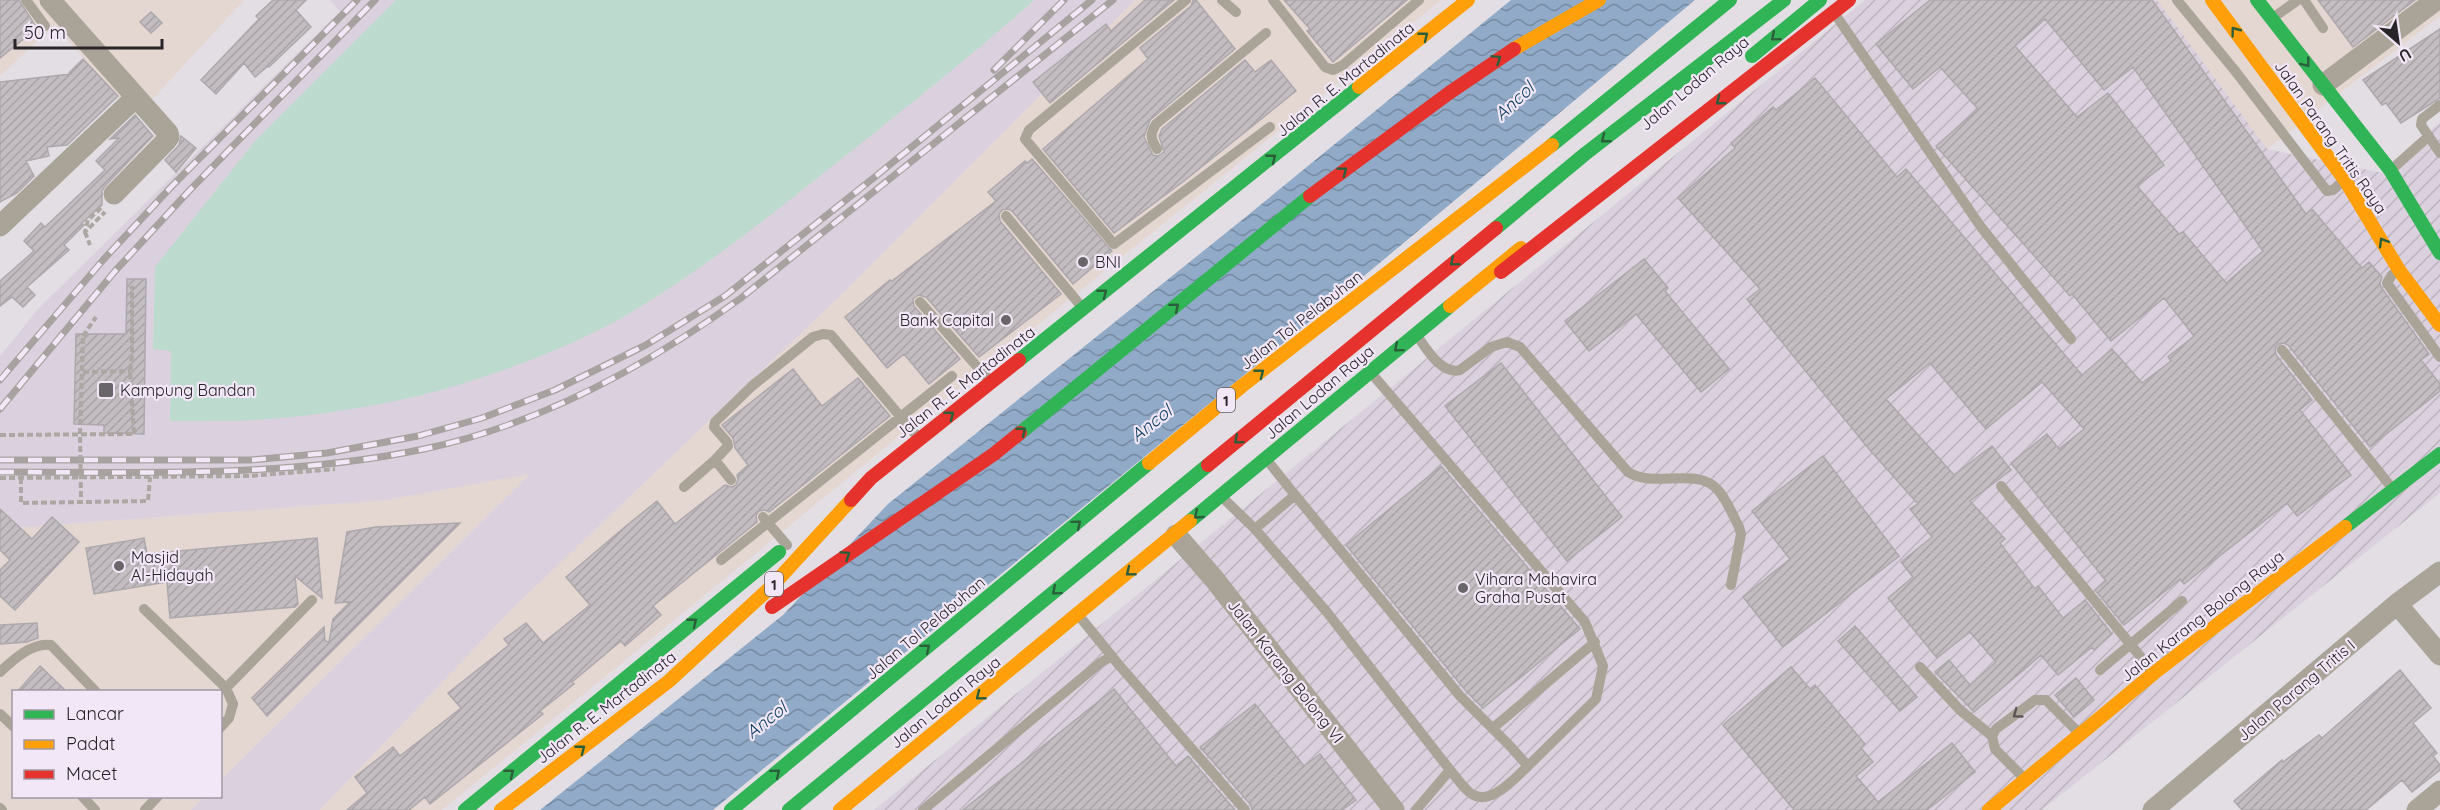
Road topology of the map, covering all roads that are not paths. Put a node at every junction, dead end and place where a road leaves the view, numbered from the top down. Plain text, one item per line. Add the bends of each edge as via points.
1 (26, 0) edge
2 (50, 0) edge
3 (1186, 0) edge
4 (1222, 0) edge
5 (1273, 0) edge
6 (1419, 0) edge
7 (1468, 0) edge
8 (1599, 0) edge
9 (1730, 0) edge
10 (1784, 0) edge
11 (1820, 0) edge
12 (1827, 0) edge
13 (1849, 0) edge
14 (2177, 0) edge
15 (2212, 0) edge
16 (2258, 0) edge
17 (2298, 0) edge
18 (2304, 0) edge
19 (2436, 0) edge
20 (1236, 12) dead end
21 (2271, 19) junction
22 (45, 26) dead end
23 (2323, 28) dead end
24 (1266, 33) dead end
25 (2255, 58) junction
26 (1739, 68) dead end
27 (2236, 72) junction
28 (1721, 83) dead end
29 (2324, 85) junction
30 (136, 97) junction
31 (2440, 105) edge
32 (1270, 127) dead end
33 (2429, 136) junction
34 (1157, 149) dead end
35 (2440, 153) edge
36 (2390, 170) junction
37 (1234, 171) junction
38 (2345, 180) junction
39 (111, 201) road end
40 (1006, 216) dead end
41 (0, 226) edge
42 (2440, 253) edge
43 (2399, 270) junction
44 (920, 302) dead end
45 (1083, 308) junction
46 (1444, 312) junction
47 (2440, 325) edge
48 (1415, 334) junction
49 (2071, 339) dead end
50 (2282, 350) dead end
51 (2440, 357) edge
52 (1369, 372) junction
53 (952, 376) dead end
54 (991, 383) junction
55 (902, 417) junction
56 (919, 439) junction
57 (2440, 454) edge
58 (1266, 459) junction
59 (716, 460) junction
60 (871, 478) junction
61 (731, 480) dead end
62 (2001, 486) dead end
63 (684, 487) dead end
64 (2394, 490) junction
65 (1295, 495) junction
66 (1221, 496) junction
67 (766, 520) junction
68 (1255, 529) junction
69 (1176, 535) junction
70 (797, 537) junction
71 (721, 560) dead end
72 (2440, 572) edge
73 (1731, 585) dead end
74 (312, 600) dead end
75 (2182, 601) dead end
76 (2397, 604) junction
77 (144, 609) dead end
78 (1078, 615) junction
79 (1595, 642) junction
80 (2130, 645) junction
81 (2440, 655) edge
82 (1112, 656) junction
83 (2, 666) edge
84 (1920, 667) dead end
85 (2100, 670) dead end
86 (2154, 673) junction
87 (669, 681) junction
88 (226, 688) junction
89 (94, 690) edge
90 (0, 714) edge
91 (12, 726) edge
92 (222, 726) edge
93 (1492, 728) junction
94 (2079, 734) junction
95 (1992, 736) junction
96 (1528, 766) junction
97 (1450, 770) junction
98 (2025, 779) junction
99 (2440, 791) edge
100 (84, 798) edge
101 (156, 798) edge
102 (1389, 808) edge
103 (95, 810) edge
104 (145, 810) edge
105 (465, 810) edge
106 (501, 810) edge
107 (731, 810) edge
108 (789, 810) edge
109 (840, 810) edge
110 (923, 810) edge
111 (1245, 810) edge
112 (1416, 810) edge
113 (1989, 810) edge
114 (2153, 810) edge
115 (2417, 810) edge

1 - 22 lane
2 - 30 street
3 - 37 lane via 1029,130 1025,139 1114,244 1188,184
4 - 20 lane
5 - 6 lane via 1325,67 1333,70
37 -> 7 main road, Jalan R. E. Martadinata / 1
87 -> 8 main road via 994,454 1308,197 1440,100 1501,56
107 -> 9 main road, Jalan Tol Pelabuhan / 1 via 1242,387 1556,142
10 -> 108 main road, 1 via 1585,154
11 -> 26 main road, Jalan Lodan Raya
12 - 49 lane via 1981,227
13 -> 46 main road, bridge via 1501,272
14 - 27 lane
25 -> 15 main road, Jalan Parang Tritis Raya
16 - 21 main road, Jalan Parang Tritis Raya
17 - 21 lane
18 - 23 lane
19 - 29 street
21 -> 29 main road, Jalan Parang Tritis Raya
24 - 34 lane via 1156,124 1150,133
25 - 27 lane
25 - 38 main road, Jalan Parang Tritis Raya
27 - 38 lane via 2327,190
28 - 46 main road, Jalan Lodan Raya
29 - 36 main road, Jalan Parang Tritis Raya
30 - 39 street via 169,137
30 - 41 street
31 - 33 lane via 2422,119 2421,125
32 - 37 lane
33 - 35 lane
33 - 36 lane
36 - 42 main road, Jalan Parang Tritis Raya
45 -> 37 main road, Jalan R. E. Martadinata / 1
43 -> 38 main road, Jalan Parang Tritis Raya
40 - 45 lane
43 - 47 main road, Jalan Parang Tritis Raya
43 - 51 lane via 2387,283
44 - 54 lane
45 - 54 main road, Jalan R. E. Martadinata / 1
46 - 48 main road, Jalan Lodan Raya
48 -> 52 main road, Jalan Lodan Raya
48 - 73 lane via 1432,356 1454,372 1491,347 1507,342 1520,347 1628,472 1649,480 1702,479 1718,490 1741,534
50 - 64 lane
52 - 58 main road, Jalan Lodan Raya
52 - 79 lane via 1585,622
53 - 55 lane
56 -> 54 main road, Jalan R. E. Martadinata / 1
55 - 56 lane
55 - 59 lane via 831,335 823,334 813,337 752,386 715,422 714,428 728,446
55 - 67 lane
56 - 60 main road, Jalan R. E. Martadinata / 1
57 - 64 main road, Jalan Karang Bolong Raya
58 - 65 lane
58 - 66 main road, Jalan Lodan Raya
59 - 61 lane
59 - 63 lane
60 - 70 main road
60 - 87 main road, Jalan R. E. Martadinata / 1 via 773,585
62 - 80 lane
64 - 86 main road, Jalan Karang Bolong Raya
65 - 68 lane
65 - 93 lane via 1438,670
66 - 68 lane
66 -> 69 main road, Jalan Lodan Raya
67 - 70 lane
67 - 71 lane
68 - 97 lane via 1326,611
69 -> 78 main road, Jalan Lodan Raya
69 - 102 street, Jalan Karang Bolong VI via 1215,580
105 -> 70 main road
72 - 76 street, Jalan Parang Tritis I
74 - 88 lane
75 - 80 lane
76 - 81 street
76 - 114 street, Jalan Parang Tritis I
77 - 88 lane
78 - 82 lane
78 -> 109 main road, Jalan Lodan Raya
79 - 93 lane
79 - 96 lane via 1603,666 1596,699
80 - 85 lane
80 - 86 lane
82 - 110 lane
82 - 111 lane
83 - 89 lane via 37,645 51,645
84 - 95 lane via 1960,710
86 - 94 main road, Jalan Karang Bolong Raya
106 -> 87 main road, Jalan R. E. Martadinata / 1
88 - 92 lane via 233,704
90 - 91 lane
93 - 96 lane
94 -> 95 lane via 2046,700 2035,700
94 - 98 main road, Jalan Karang Bolong Raya
95 - 98 lane via 1995,749
96 - 97 lane via 1497,794 1484,797 1471,794
97 - 112 lane
98 - 113 main road, Jalan Karang Bolong Raya
99 - 115 street
100 - 103 lane
101 - 104 lane

